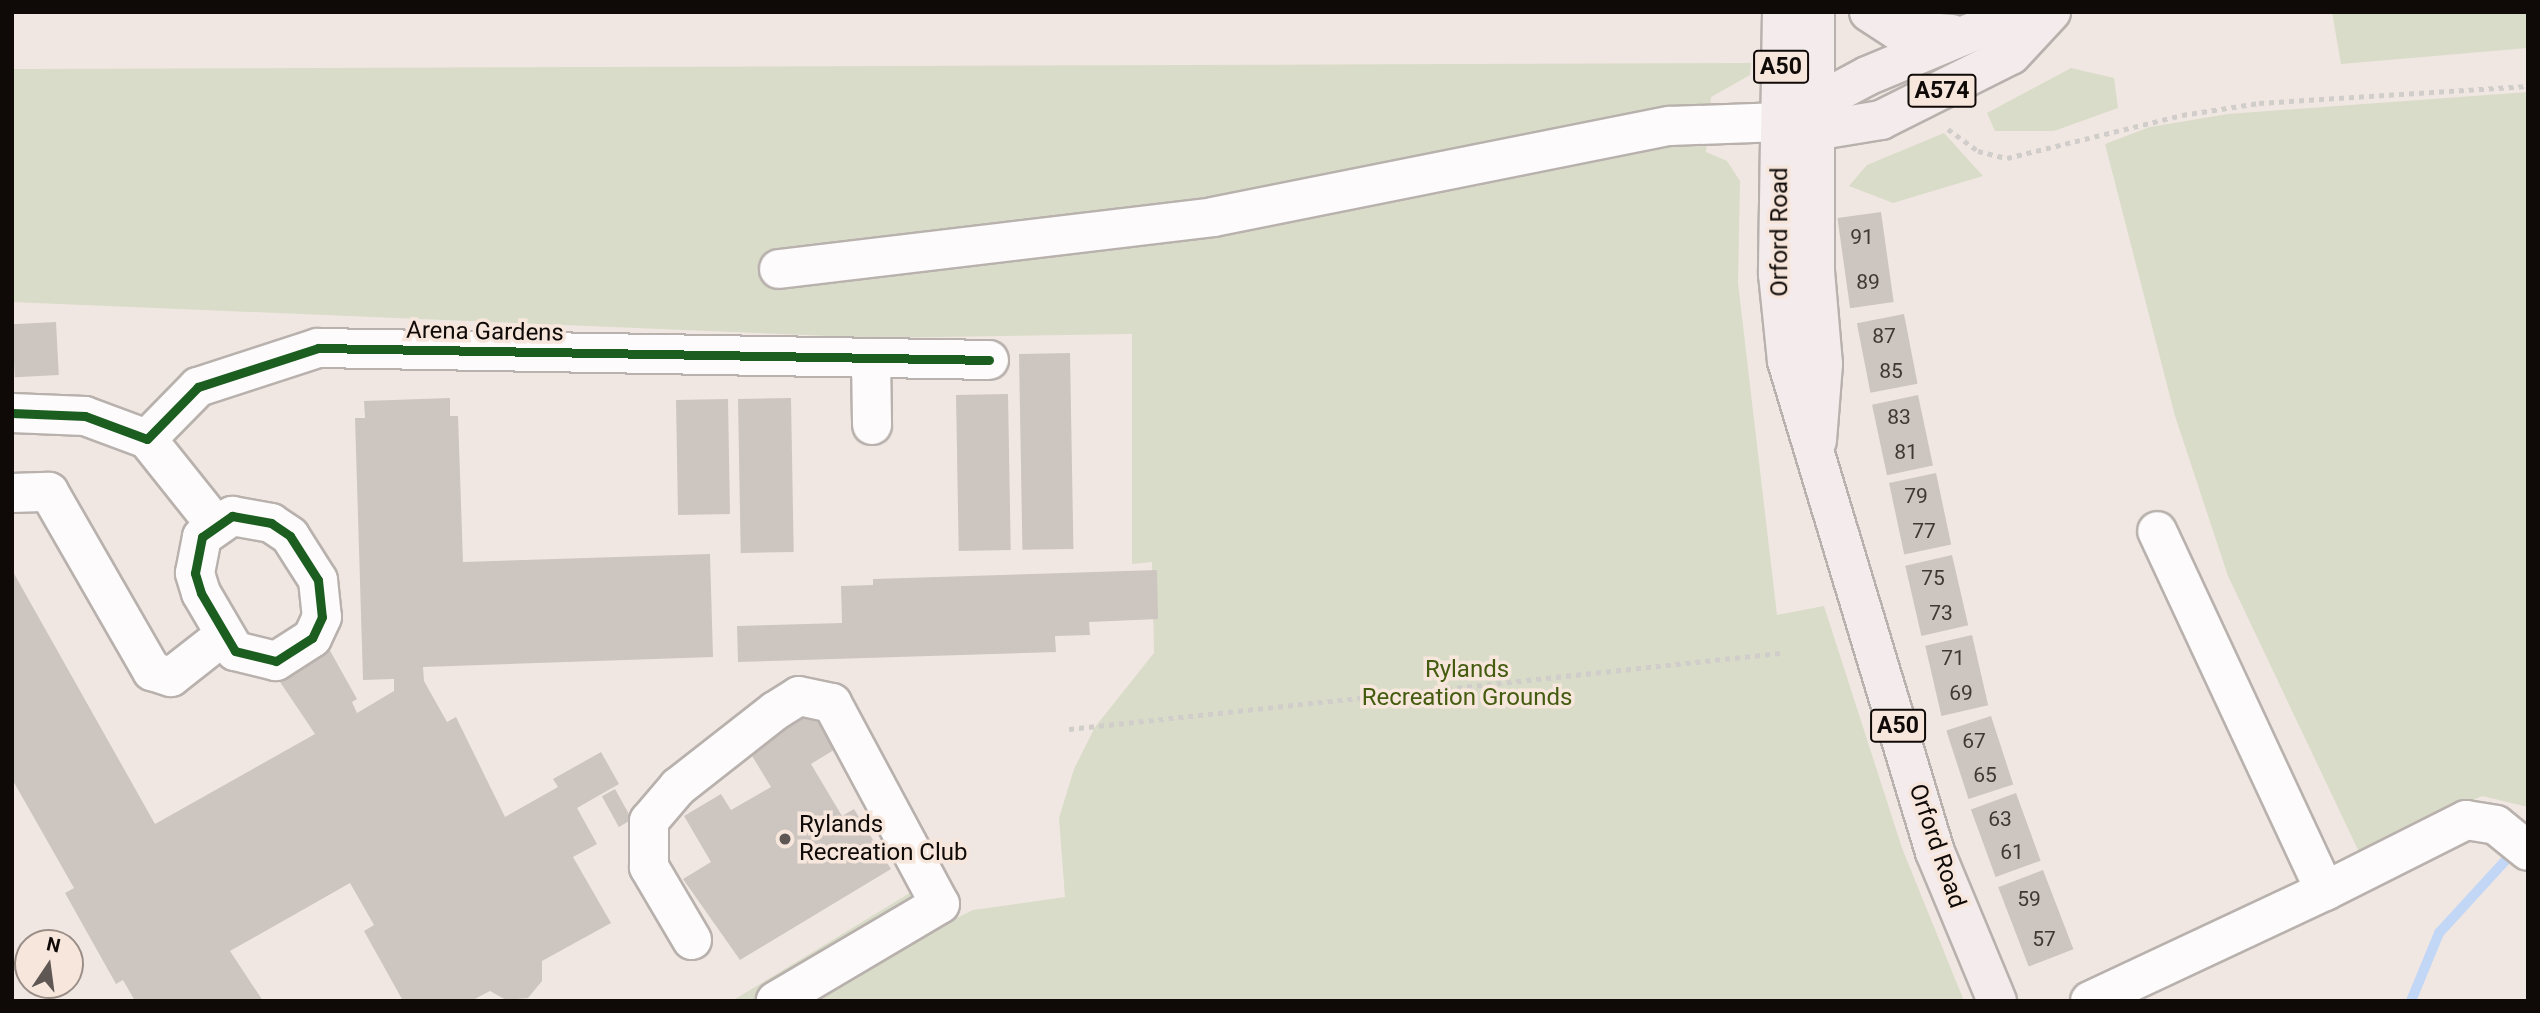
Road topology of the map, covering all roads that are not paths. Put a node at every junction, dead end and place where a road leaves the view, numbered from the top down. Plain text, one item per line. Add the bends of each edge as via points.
1 (1782, 12) edge
2 (1815, 12) edge
3 (1869, 12) edge
4 (2021, 12) edge
5 (2052, 12) edge
6 (1964, 33) junction
7 (1803, 119) junction
8 (779, 269) dead end
9 (871, 358) junction
10 (989, 360) dead end
11 (12, 413) edge
12 (872, 425) dead end
13 (146, 439) junction
14 (12, 493) edge
15 (214, 523) junction
16 (2157, 531) dead end
17 (222, 637) junction
18 (2521, 845) edge
19 (2325, 891) junction
20 (692, 940) dead end
21 (776, 1001) edge
22 (1997, 1001) edge
23 (2090, 1001) edge

1 - 7 main road, Orford Road / A50
2 - 7 main road, Orford Road / A50
3 - 6 main road, A574 via 1905,32
4 - 6 main road, A574
5 - 7 main road, A574 via 2011,55 1881,120
6 - 7 main road, A574
7 - 8 street via 1670,126 1213,217
7 - 22 main road, Orford Road / A50 via 1823,364 1816,446 1935,852
9 - 10 street, Arena Gardens
9 - 12 street
9 - 13 street, Arena Gardens via 318,348 198,387
11 - 13 street via 85,416
13 - 15 street
14 - 17 street via 49,492 152,671 172,677
15 - 17 street via 202,537 195,573
15 - 17 street via 232,516 271,523 290,536 323,598 312,638 276,661 256,660
16 - 19 street
18 - 19 street via 2485,821 2466,820
19 - 23 street
20 - 21 street via 649,867 649,821 678,787 775,711 799,696 832,703 940,904

